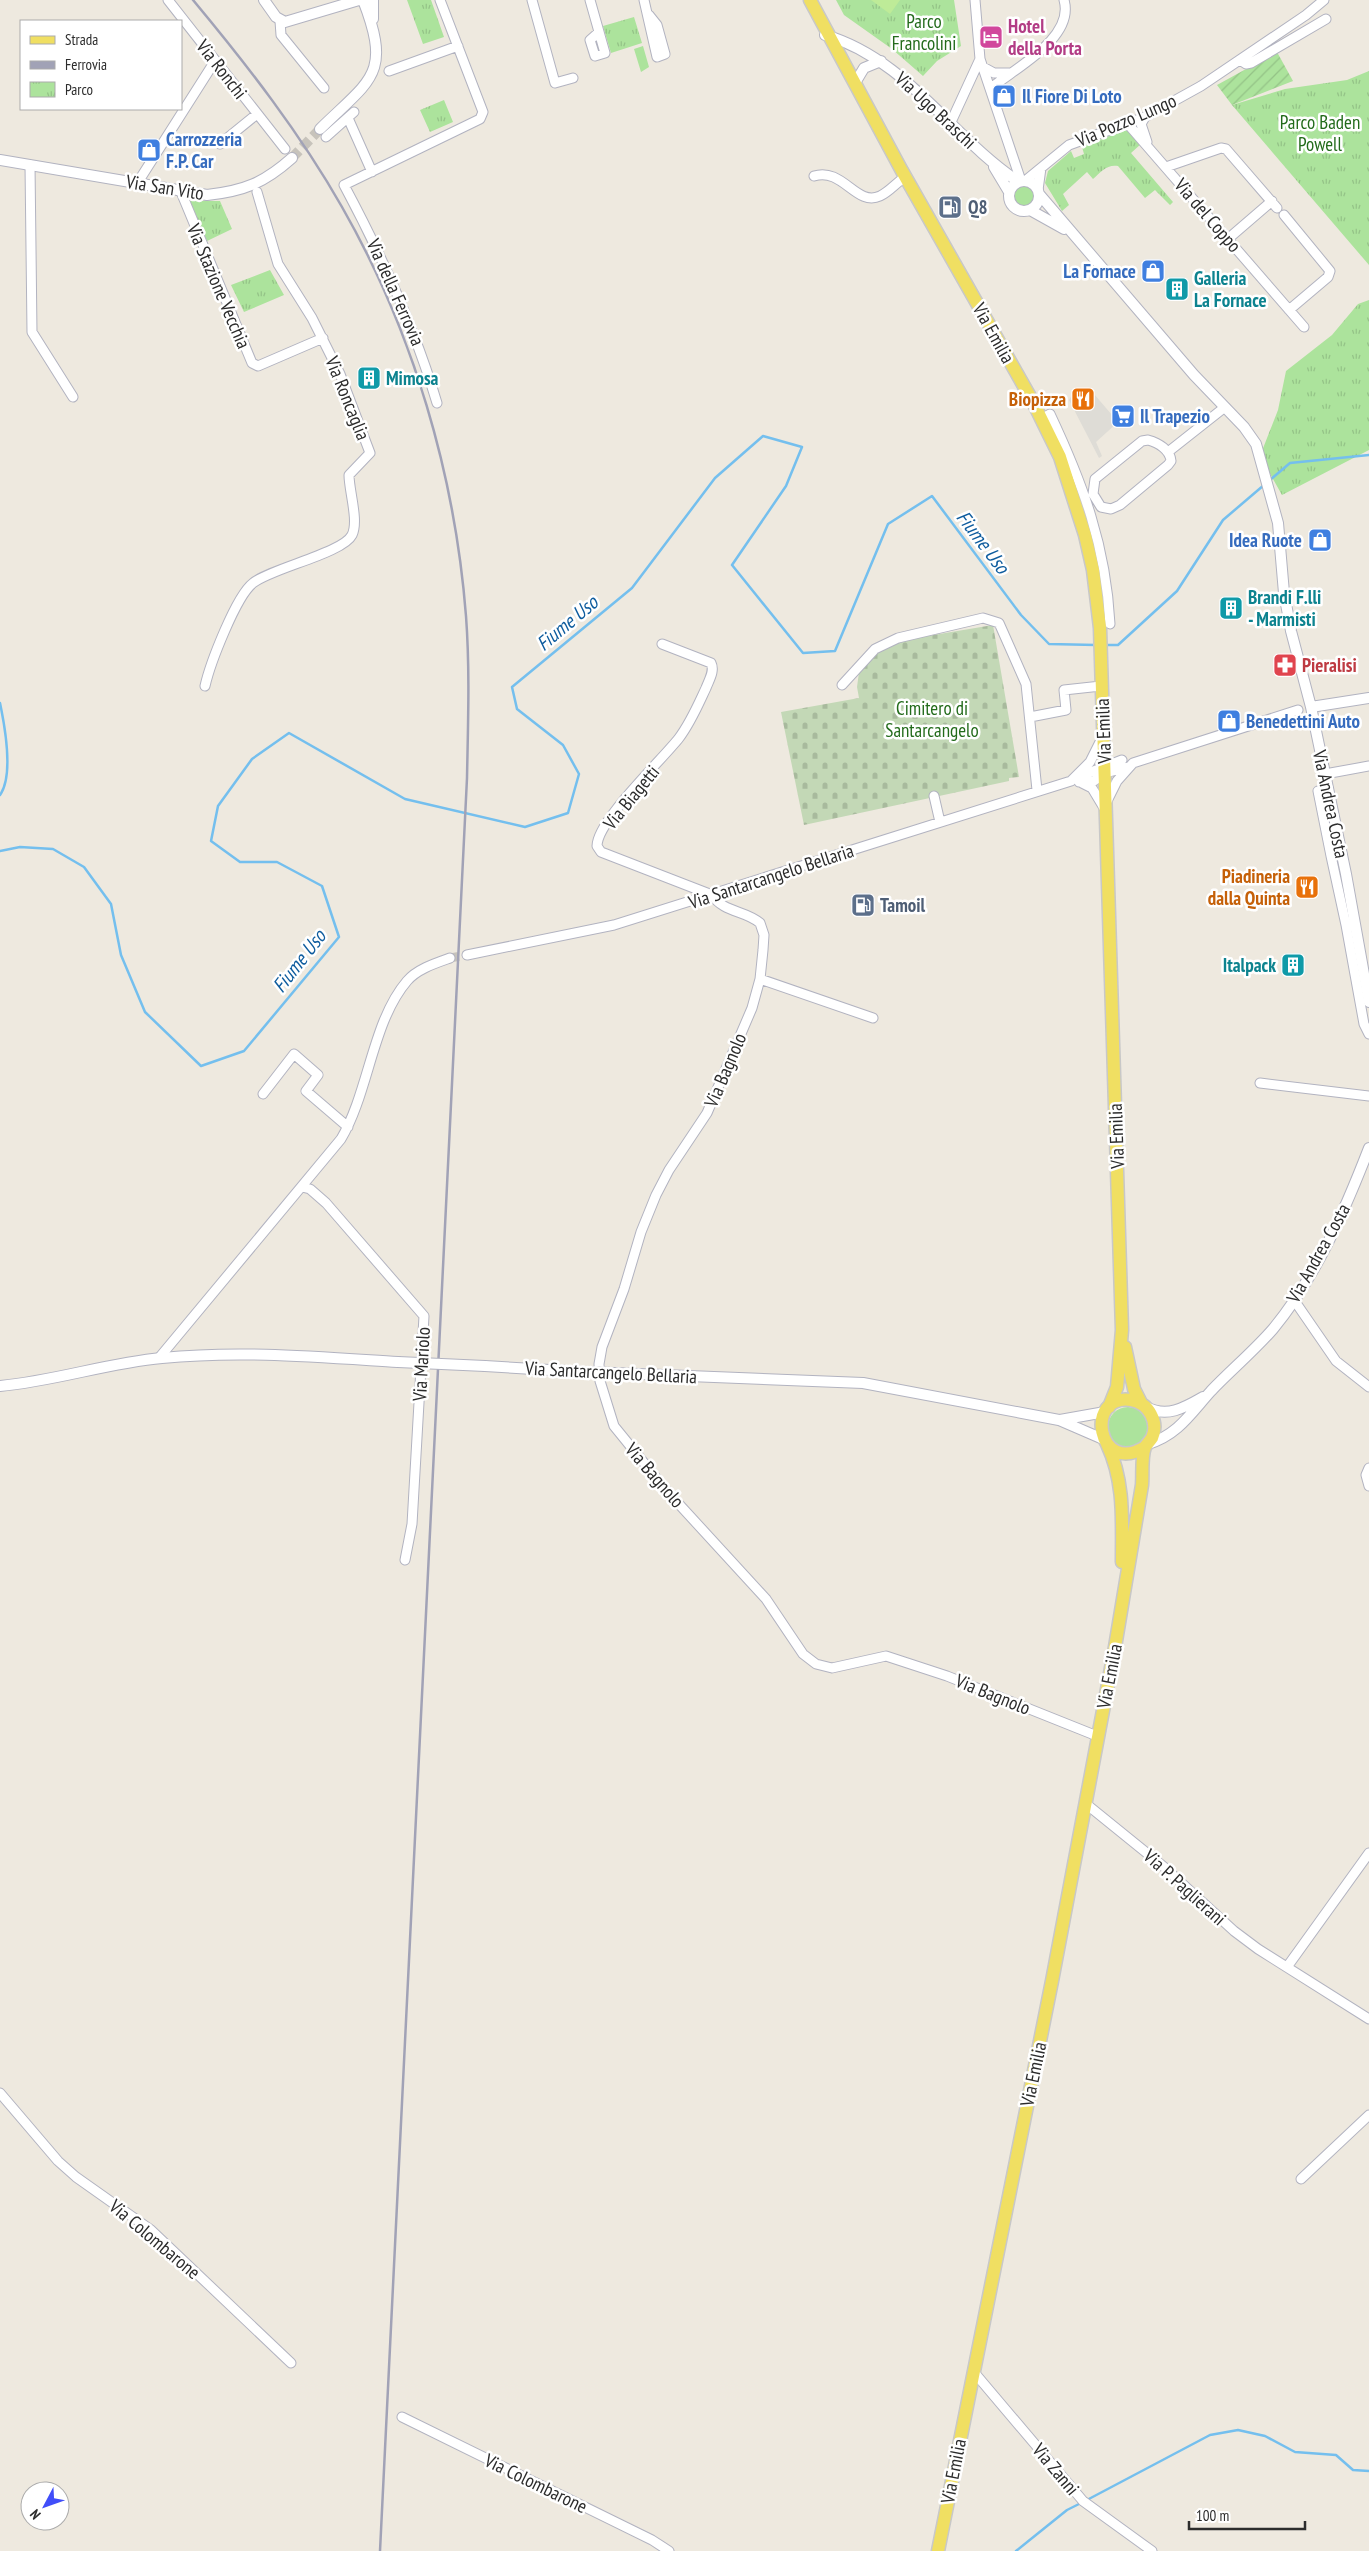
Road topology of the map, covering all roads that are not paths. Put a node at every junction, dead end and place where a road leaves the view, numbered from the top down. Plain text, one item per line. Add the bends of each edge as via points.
1 (168, 0) edge
2 (264, 0) edge
3 (361, 0) edge
4 (373, 0) edge
5 (440, 0) edge
6 (532, 0) edge
7 (590, 0) edge
8 (644, 0) edge
9 (804, 0) edge
10 (810, 0) edge
11 (814, 0) edge
12 (975, 0) edge
13 (1324, 0) edge
14 (1065, 4) edge
15 (649, 15) dead end
16 (1326, 19) dead end
17 (280, 21) junction
18 (373, 25) junction
19 (599, 32) dead end
20 (830, 36) junction
21 (458, 46) junction
22 (1240, 60) junction
23 (215, 61) junction
24 (881, 61) junction
25 (981, 63) junction
26 (389, 71) dead end
27 (1008, 73) junction
28 (573, 78) dead end
29 (855, 83) junction
30 (324, 88) dead end
31 (991, 88) junction
32 (257, 114) junction
33 (1145, 117) junction
34 (951, 122) junction
35 (1127, 123) junction
36 (323, 133) joint
37 (220, 144) dead end
38 (285, 149) dead end
39 (1150, 149) junction
40 (292, 158) tunnel mouth
41 (0, 160) edge
42 (989, 160) junction
43 (30, 165) junction
44 (1166, 167) junction
45 (1041, 168) junction
46 (372, 172) junction
47 (814, 176) dead end
48 (905, 177) junction
49 (1022, 181) junction
50 (138, 182) junction
51 (181, 192) junction
52 (257, 192) dead end
53 (1009, 192) junction
54 (1038, 192) junction
55 (1030, 210) junction
56 (1284, 215) dead end
57 (1070, 232) junction
58 (1229, 238) junction
59 (1289, 310) junction
60 (1304, 327) dead end
61 (323, 338) junction
62 (73, 397) dead end
63 (437, 403) dead end
64 (1225, 407) junction
65 (1041, 419) junction
66 (1168, 452) junction
67 (1110, 624) dead end
68 (662, 644) dead end
69 (1101, 681) junction
70 (842, 685) dead end
71 (205, 686) dead end
72 (1369, 698) edge
73 (1311, 707) junction
74 (1298, 710) dead end
75 (1030, 717) junction
76 (1103, 734) junction
77 (1128, 763) junction
78 (1369, 766) edge
79 (1104, 770) junction
80 (1325, 774) junction
81 (1075, 780) junction
82 (1036, 786) junction
83 (1328, 788) junction
84 (934, 796) dead end
85 (1105, 810) junction
86 (940, 822) junction
87 (1342, 854) junction
88 (1330, 856) junction
89 (712, 895) junction
90 (1350, 924) junction
91 (467, 955) tunnel mouth
92 (450, 958) tunnel mouth
93 (760, 979) junction
94 (1369, 1002) edge
95 (873, 1018) dead end
96 (1369, 1034) edge
97 (1260, 1083) dead end
98 (263, 1094) dead end
99 (1369, 1096) edge
100 (348, 1127) junction
101 (1369, 1148) edge
102 (302, 1187) junction
103 (1294, 1300) junction
104 (1122, 1330) junction
105 (159, 1358) junction
106 (0, 1386) edge
107 (1369, 1387) edge
108 (1210, 1392) junction
109 (1143, 1405) junction
110 (1107, 1410) junction
111 (1059, 1420) junction
112 (1105, 1441) junction
113 (1147, 1445) junction
114 (1369, 1468) edge
115 (1369, 1486) edge
116 (405, 1560) dead end
117 (1122, 1596) junction
118 (1097, 1736) junction
119 (1085, 1803) junction
120 (1369, 1853) edge
121 (1287, 1967) junction
122 (1369, 2019) edge
123 (0, 2093) edge
124 (1369, 2115) edge
125 (1301, 2179) dead end
126 (292, 2363) dead end
127 (973, 2371) junction
128 (402, 2417) dead end
129 (670, 2551) edge
130 (938, 2551) edge
131 (1152, 2551) edge

1 - 23 street, Via Ronchi
2 - 17 street
3 - 17 street via 294,20
3 - 18 street
4 - 18 street
5 - 21 street
6 - 28 street via 555,83
7 - 19 street
8 - 15 street
9 - 20 main road, Via Ugo Braschi
10 - 20 main road, Via Ugo Braschi
11 - 20 street, Via Ugo Braschi
12 - 25 street
13 - 22 street, Via Pozzo Lungo
14 - 27 street via 1061,23 1048,46
16 - 22 street, Via Pozzo Lungo via 1251,63
17 - 30 street via 281,35
18 - 36 street via 378,56 370,77
20 - 24 street, Via Ugo Braschi
20 - 29 main road, Via Ugo Braschi
21 - 26 street
21 - 46 street via 483,112 480,119
22 - 33 street, Via Pozzo Lungo
23 - 32 street, Via Ronchi
23 - 50 street
24 - 29 street, Via Ugo Braschi via 864,68
24 - 34 street, Via Ugo Braschi
25 - 27 street via 994,72
25 - 31 street
25 - 34 street
27 - 31 street
29 - 48 main road, Via Emilia
31 - 49 street
32 - 37 street, Via Ronchi
32 - 38 street, Via Ronchi
33 - 35 street, Via Pozzo Lungo
33 - 39 street, Via del Coppo via 1141,124
34 - 42 street, Via Ugo Braschi
35 - 39 street, Via del Coppo
35 - 45 street, Via Pozzo Lungo via 1068,145
36 - 46 street via 351,115
39 - 44 street, Via del Coppo
40 - 51 street, Via San Vito via 249,188 207,195
41 - 43 street, Via San Vito
42 - 49 street, Via Ugo Braschi
42 - 53 street, Via Ugo Braschi
43 - 50 street, Via San Vito
43 - 62 street via 32,332
44 - 58 street, Via del Coppo
44 - 58 street via 1226,149 1275,204
45 - 49 street, Via Pozzo Lungo
45 - 54 street
46 - 63 street, Via della Ferrovia via 344,185 401,300 420,346
47 - 48 street via 834,176 860,195 870,198 879,197
48 - 65 main road, Via Emilia
49 - 53 street
49 - 54 street via 1033,184
50 - 51 street, Via San Vito
51 - 61 street, Via Stazione Vecchia via 252,363 258,366
52 - 61 street, Via Roncaglia via 278,264
53 - 55 street via 1012,206 1020,211
54 - 55 street via 1037,204
54 - 57 street, Via Andrea Costa
55 - 57 street, Via Andrea Costa
56 - 59 street via 1330,271 1328,277
57 - 64 street, Via Andrea Costa
58 - 59 street, Via del Coppo
59 - 60 street, Via del Coppo
61 - 71 street, Via Roncaglia via 370,453 349,475 353,534 346,542 262,578 246,589
64 - 66 street
64 - 73 street, Via Andrea Costa via 1244,427 1258,449 1278,523 1290,631
65 - 67 street via 1050,414 1086,496 1102,556 1110,601
65 - 69 main road, Via Emilia via 1060,457 1087,544 1097,606
66 - 66 street via 1155,442 1142,441 1095,479 1092,487 1094,499 1106,509 1120,505 1168,465 1171,461
68 - 89 street, Via Biagetti via 704,659 712,665 711,674 691,720 610,817 596,843 601,852
69 - 75 street via 1064,690 1066,710
69 - 76 main road, Via Emilia
70 - 75 street via 875,649 888,642 984,618 999,622 1026,684
72 - 73 street
73 - 80 street, Via Andrea Costa
74 - 77 street, Via Santarcangelo Bellaria
75 - 82 street
76 - 77 street via 1111,752
76 - 79 main road, Via Emilia
76 - 81 street via 1090,762
77 - 79 street, Via Santarcangelo Bellaria
77 - 85 street via 1111,791
78 - 80 street
79 - 81 street, Via Santarcangelo Bellaria via 1094,781
79 - 85 main road, Via Emilia
80 - 83 street, Via Andrea Costa
81 - 82 street, Via Santarcangelo Bellaria
81 - 85 street via 1092,788
82 - 86 street, Via Santarcangelo Bellaria
83 - 87 street, Via Andrea Costa
83 - 88 street via 1318,791
84 - 86 street
85 - 104 main road, Via Emilia
86 - 89 street, Via Santarcangelo Bellaria
87 - 88 street
87 - 90 street, Via Andrea Costa
88 - 90 street
89 - 91 street, Via Santarcangelo Bellaria via 614,925
89 - 93 street, Via Bagnolo via 723,907 760,923 764,935
90 - 94 street, Via Andrea Costa
90 - 96 street via 1364,1024
92 - 100 street via 430,965 408,979 398,994 388,1011
93 - 95 street
93 - 118 street, Via Bagnolo via 752,1008 707,1113 656,1195 602,1347 600,1381 614,1426 666,1490 766,1599 803,1654 816,1664 832,1668 886,1656 947,1676
97 - 99 street
98 - 100 street via 294,1054 318,1075 306,1091
100 - 102 street
101 - 103 street, Via Andrea Costa via 1328,1242
102 - 105 street
102 - 116 street, Via Mariolo via 310,1189 326,1203 424,1316 412,1524
103 - 107 street via 1336,1361
103 - 108 street, Via Andrea Costa via 1272,1329
104 - 109 main road, Via Emilia via 1134,1389
104 - 110 main road, Via Emilia via 1117,1387
105 - 106 street, Via Santarcangelo Bellaria
105 - 111 street, Via Santarcangelo Bellaria, bridge via 219,1353 863,1383
108 - 109 street, Via Andrea Costa via 1186,1407 1170,1412 1154,1411
108 - 113 street, Via Andrea Costa via 1182,1426
109 - 110 main road via 1124,1400
109 - 113 main road, Via Emilia via 1154,1421 1152,1437
110 - 111 street, Via Santarcangelo Bellaria
110 - 112 main road, Via Emilia via 1101,1421
111 - 112 street, Via Santarcangelo Bellaria
112 - 113 main road via 1122,1453 1138,1451
112 - 117 main road, Via Emilia via 1121,1486
113 - 117 main road, Via Emilia
114 - 115 street via 1366,1474
117 - 118 main road, Via Emilia
118 - 119 main road, Via Emilia
119 - 121 street, Via P. Paglierani via 1170,1872 1234,1931
119 - 127 main road, Via Emilia
120 - 121 street
121 - 122 street, Via P. Paglierani
123 - 126 street, Via Colombarone via 58,2161 151,2230
124 - 125 street
127 - 130 main road, Via Emilia
127 - 131 street, Via Zanni via 1085,2502
128 - 129 street, Via Colombarone

